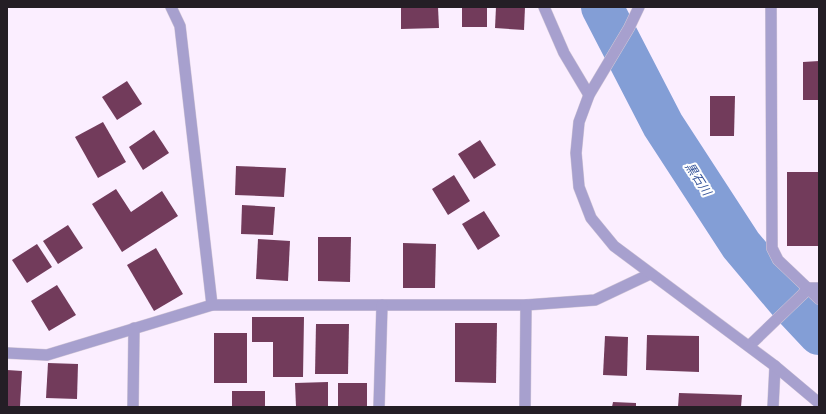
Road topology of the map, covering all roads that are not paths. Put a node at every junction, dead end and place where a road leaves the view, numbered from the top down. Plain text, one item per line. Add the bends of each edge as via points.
1 (171, 7) edge
2 (544, 7) edge
3 (639, 7) edge
4 (771, 7) edge
5 (590, 96) junction
6 (650, 274) junction
7 (819, 288) edge
8 (805, 291) junction
9 (819, 299) edge
10 (212, 305) junction
11 (382, 305) junction
12 (526, 305) junction
13 (134, 328) junction
14 (749, 346) junction
15 (7, 353) edge
16 (775, 366) junction
17 (819, 403) edge
18 (133, 407) edge
19 (379, 407) edge
20 (525, 407) edge
21 (772, 407) edge

1 - 10 street via 180,26
2 - 5 street via 564,53
3 - 5 street
4 - 8 street via 772,248 778,260
5 - 6 street via 580,122 576,153 579,187 592,218 614,246
6 - 12 street via 595,300
6 - 14 street
7 - 8 street
8 - 9 street
8 - 14 street
10 - 11 street
10 - 13 street
11 - 12 street
11 - 19 street
12 - 20 street
13 - 15 street via 47,355
13 - 18 street
14 - 16 street
16 - 17 street
16 - 21 street

